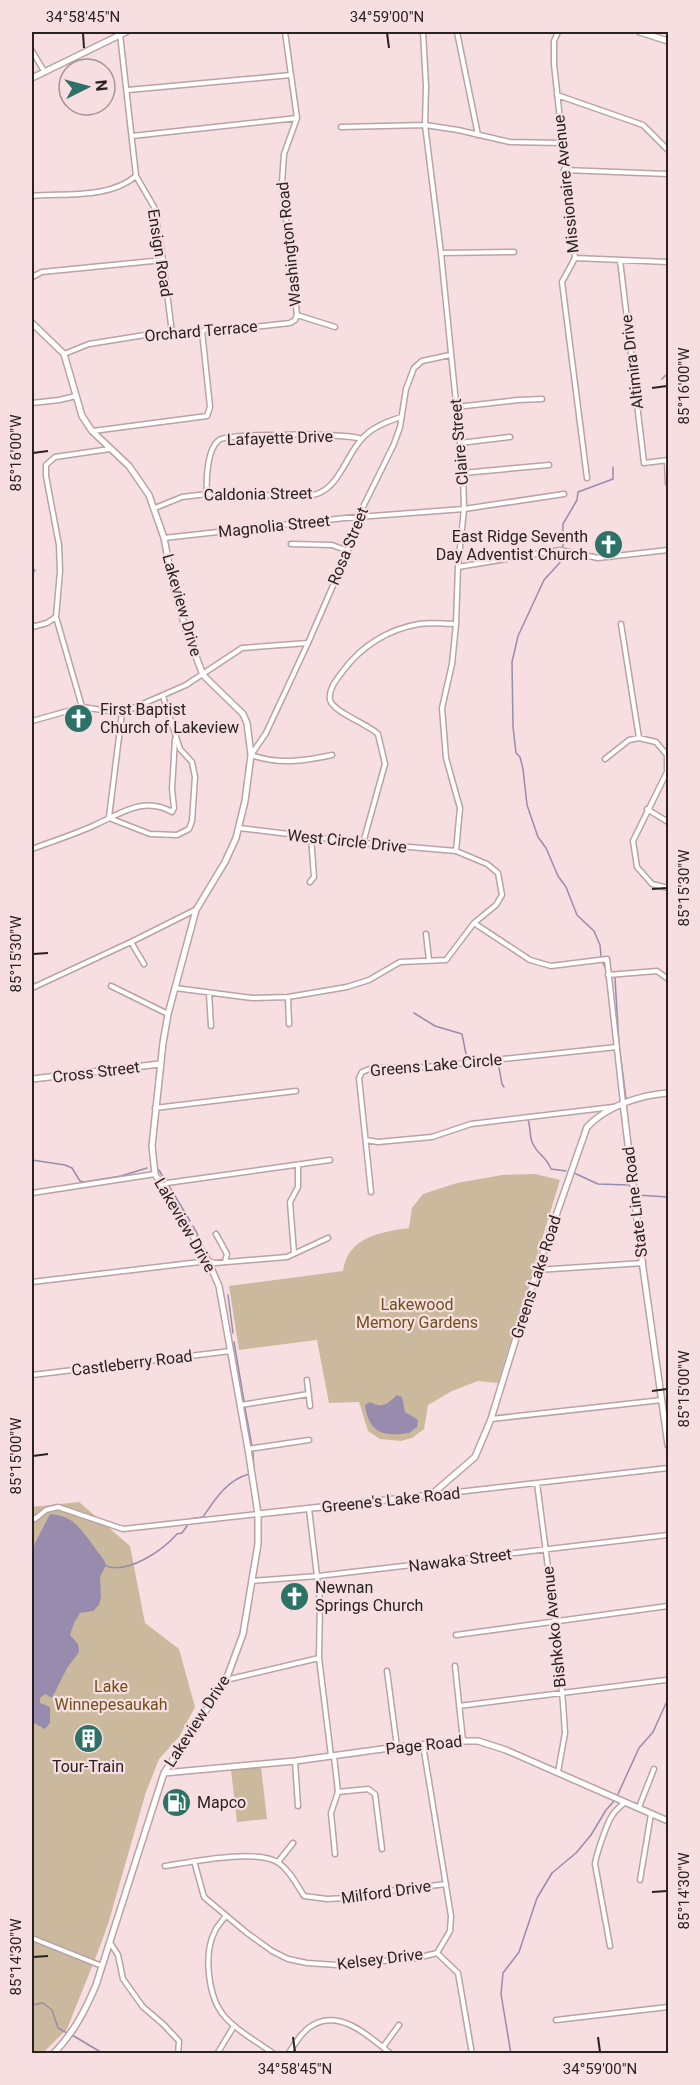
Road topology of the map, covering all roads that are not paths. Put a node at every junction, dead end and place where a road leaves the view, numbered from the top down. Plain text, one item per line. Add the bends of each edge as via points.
1 (126, 32) edge
2 (285, 32) edge
3 (423, 32) edge
4 (457, 32) edge
5 (558, 32) edge
6 (640, 32) edge
7 (119, 34) junction
8 (669, 41) edge
9 (32, 51) edge
10 (44, 71) junction
11 (291, 75) junction
12 (32, 78) edge
13 (127, 90) junction
14 (557, 95) junction
15 (297, 118) junction
16 (425, 125) junction
17 (341, 127) dead end
18 (478, 135) junction
19 (132, 136) junction
20 (562, 143) junction
21 (669, 150) edge
22 (564, 170) junction
23 (669, 174) edge
24 (136, 176) junction
25 (32, 196) edge
26 (514, 252) dead end
27 (441, 253) junction
28 (575, 258) junction
29 (163, 260) junction
30 (620, 260) junction
31 (669, 262) edge
32 (32, 277) edge
33 (297, 315) junction
34 (32, 323) edge
35 (335, 327) dead end
36 (202, 331) junction
37 (172, 333) junction
38 (64, 354) junction
39 (450, 355) junction
40 (76, 396) junction
41 (542, 399) dead end
42 (32, 403) edge
43 (456, 407) junction
44 (402, 417) junction
45 (92, 431) junction
46 (510, 437) dead end
47 (361, 439) junction
48 (460, 443) junction
49 (110, 449) junction
50 (668, 460) edge
51 (549, 465) dead end
52 (463, 473) junction
53 (586, 478) dead end
54 (669, 483) edge
55 (207, 494) junction
56 (564, 494) dead end
57 (155, 508) junction
58 (464, 509) junction
59 (360, 516) junction
60 (164, 538) junction
61 (291, 544) dead end
62 (669, 550) edge
63 (348, 551) junction
64 (458, 567) junction
65 (56, 617) junction
66 (456, 624) junction
67 (621, 624) dead end
68 (32, 627) edge
69 (308, 643) junction
70 (203, 675) junction
71 (163, 696) junction
72 (82, 707) junction
73 (122, 713) junction
74 (32, 721) edge
75 (176, 737) junction
76 (639, 738) junction
77 (251, 755) junction
78 (332, 755) dead end
79 (605, 759) dead end
80 (647, 809) junction
81 (109, 818) junction
82 (669, 822) edge
83 (239, 828) junction
84 (311, 837) junction
85 (363, 843) junction
86 (32, 849) edge
87 (456, 851) junction
88 (310, 882) dead end
89 (669, 888) edge
90 (196, 909) junction
91 (474, 923) junction
92 (426, 934) dead end
93 (131, 942) junction
94 (429, 960) junction
95 (144, 964) dead end
96 (608, 975) junction
97 (669, 979) edge
98 (111, 986) dead end
99 (32, 987) edge
100 (175, 988) junction
101 (209, 993) junction
102 (288, 997) junction
103 (168, 1014) junction
104 (289, 1024) dead end
105 (211, 1026) dead end
106 (617, 1047) junction
107 (160, 1064) junction
108 (32, 1079) edge
109 (296, 1091) dead end
110 (669, 1094) edge
111 (623, 1103) junction
112 (617, 1106) junction
113 (155, 1108) junction
114 (366, 1140) junction
115 (330, 1160) dead end
116 (298, 1166) junction
117 (155, 1174) junction
118 (163, 1188) junction
119 (371, 1192) dead end
120 (32, 1193) edge
121 (216, 1234) dead end
122 (328, 1238) dead end
123 (294, 1254) junction
124 (208, 1261) junction
125 (225, 1262) junction
126 (643, 1263) junction
127 (537, 1270) junction
128 (32, 1282) edge
129 (232, 1351) junction
130 (32, 1375) edge
131 (307, 1380) dead end
132 (309, 1394) junction
133 (662, 1400) junction
134 (241, 1405) junction
135 (310, 1406) dead end
136 (491, 1419) junction
137 (309, 1440) dead end
138 (669, 1445) edge
139 (248, 1449) junction
140 (669, 1468) edge
141 (537, 1483) junction
142 (431, 1495) junction
143 (309, 1509) junction
144 (258, 1514) junction
145 (32, 1518) edge
146 (669, 1535) edge
147 (546, 1550) junction
148 (318, 1576) junction
149 (252, 1581) junction
150 (669, 1606) edge
151 (555, 1621) junction
152 (456, 1635) dead end
153 (319, 1658) junction
154 (455, 1666) dead end
155 (387, 1671) dead end
156 (226, 1680) junction
157 (666, 1680) dead end
158 (562, 1694) junction
159 (459, 1706) junction
160 (463, 1740) junction
161 (423, 1745) junction
162 (397, 1747) junction
163 (332, 1756) junction
164 (295, 1761) junction
165 (654, 1768) dead end
166 (558, 1772) junction
167 (164, 1773) junction
168 (338, 1792) junction
169 (626, 1802) junction
170 (298, 1806) dead end
171 (639, 1807) junction
172 (651, 1813) junction
173 (669, 1821) edge
174 (293, 1842) dead end
175 (382, 1849) dead end
176 (335, 1854) dead end
177 (194, 1861) junction
178 (278, 1862) junction
179 (165, 1866) dead end
180 (640, 1880) dead end
181 (446, 1884) junction
182 (226, 1916) junction
183 (32, 1938) edge
184 (111, 1944) junction
185 (610, 1946) dead end
186 (437, 1953) junction
187 (103, 1966) junction
188 (669, 2007) edge
189 (556, 2020) dead end
190 (399, 2025) dead end
191 (234, 2026) junction
192 (382, 2047) junction
193 (53, 2054) edge
194 (178, 2054) edge
195 (217, 2054) edge
196 (274, 2054) edge
197 (288, 2054) edge
198 (391, 2054) edge
199 (472, 2054) edge

1 - 7 main road
2 - 11 street, Washington Road
3 - 16 street, Claire Street
4 - 18 street
5 - 14 street, Missionaire Avenue via 553,49
6 - 8 main road
7 - 10 main road
7 - 13 street, Ensign Road
9 - 10 street
10 - 12 main road
11 - 13 street
11 - 15 street, Washington Road
13 - 19 street, Ensign Road
14 - 20 street, Missionaire Avenue
14 - 21 street via 643,125
15 - 19 street
15 - 33 street, Washington Road via 284,154 282,182
16 - 17 street
16 - 18 street
16 - 27 street, Claire Street
18 - 20 street via 510,142
19 - 24 street, Ensign Road
20 - 22 street, Missionaire Avenue
22 - 23 street
22 - 28 street, Missionaire Avenue
24 - 25 street via 124,185 94,192
24 - 29 street, Ensign Road via 154,207
26 - 27 street
27 - 39 street, Claire Street
28 - 30 street
28 - 53 street, Missionaire Avenue via 562,282
29 - 32 street
29 - 37 street, Ensign Road
30 - 31 street
30 - 50 street, Altimira Drive via 644,463
33 - 35 street
33 - 36 street, Orchard Terrace via 290,323
34 - 38 main road, Lakeview Drive
36 - 37 street, Orchard Terrace
36 - 45 street via 210,407 207,416
37 - 38 street, Orchard Terrace via 88,344
38 - 40 main road, Lakeview Drive
39 - 43 street, Claire Street
39 - 44 street, Rosa Street via 418,363 409,378
40 - 42 street
40 - 45 main road, Lakeview Drive
41 - 43 street
43 - 48 street, Claire Street
44 - 47 street, Caldonia Street via 378,426
44 - 59 street, Rosa Street via 394,444
45 - 49 main road, Lakeview Drive
46 - 48 street
47 - 55 street, Caldonia Street via 336,479 320,494
47 - 55 street, Lafayette Drive via 304,435 220,439 210,457
48 - 52 street, Claire Street
49 - 57 main road, Lakeview Drive via 141,481
49 - 65 street via 57,456 46,465 59,544
50 - 54 street
51 - 52 street
52 - 58 street, Claire Street
55 - 57 street, Caldonia Street via 182,497
56 - 58 street, Magnolia Street
57 - 60 main road, Lakeview Drive
58 - 59 street, Magnolia Street
58 - 64 street, Claire Street
59 - 60 street, Magnolia Street
59 - 63 street, Rosa Street
60 - 70 main road, Lakeview Drive via 186,630
61 - 63 street via 332,545
62 - 64 street via 598,558 560,550
63 - 69 street, Rosa Street
64 - 66 street, Claire Street
65 - 68 street
65 - 72 street
66 - 85 street via 421,623 392,631 354,656 333,683 330,699 335,708 378,734 385,764
66 - 87 street, Claire Street via 442,708 446,758 460,808
67 - 76 street
69 - 70 street via 242,648
69 - 77 street, Rosa Street via 266,733
70 - 71 street
70 - 77 main road, Lakeview Drive via 243,714
71 - 73 street
71 - 75 street
72 - 73 street
72 - 74 street
73 - 81 street
75 - 81 street via 172,812 150,805 138,806
75 - 81 street via 180,749 192,762 195,777 189,829 177,835 158,835
76 - 79 street via 629,740
76 - 80 street via 656,742 667,755 667,772
77 - 78 street via 285,762
77 - 83 main road, Lakeview Drive
80 - 82 street
80 - 89 street via 633,841 637,867 652,884
81 - 86 street
83 - 84 street, West Circle Drive
83 - 90 main road, Lakeview Drive via 225,862
84 - 85 street, West Circle Drive
84 - 88 street via 314,877
85 - 87 street, West Circle Drive
87 - 91 street, West Circle Drive via 487,864 501,880 502,895 496,905
90 - 93 street
90 - 100 main road, Lakeview Drive
91 - 94 street via 446,960
91 - 96 street, State Line Road via 530,960 551,966 607,959
92 - 94 street
93 - 95 street
93 - 99 street
94 - 102 street via 400,962 369,980 347,987
96 - 97 street via 657,972
96 - 106 street, State Line Road
98 - 103 street
100 - 101 street
100 - 103 main road, Lakeview Drive
101 - 102 street
101 - 105 street
102 - 104 street
103 - 107 main road, Lakeview Drive
106 - 111 street, State Line Road
106 - 114 street, Greens Lake Circle via 426,1067 372,1068 358,1078
107 - 108 main road, Cross Street
107 - 113 main road, Lakeview Drive
109 - 113 street
110 - 111 main road, Greens Lake Road
111 - 112 main road, Greens Lake Road
111 - 126 main road, State Line Road
112 - 114 street via 471,1124 432,1137
112 - 127 main road, Greens Lake Road via 587,1127
113 - 117 main road, Lakeview Drive
114 - 119 street
115 - 116 street
116 - 118 street via 167,1183
116 - 123 street via 298,1187 290,1202
117 - 118 main road, Lakeview Drive
117 - 120 street
118 - 124 main road, Lakeview Drive
121 - 125 street via 227,1254
122 - 123 street
123 - 125 street
124 - 125 street
124 - 128 street
124 - 129 main road, Lakeview Drive via 219,1286
126 - 127 street
126 - 133 main road, State Line Road
127 - 136 main road, Greens Lake Road
129 - 130 street, Castleberry Road
129 - 134 main road, Lakeview Drive
131 - 132 street
132 - 134 street
132 - 135 street
133 - 136 street
133 - 138 main road, State Line Road
134 - 139 main road, Lakeview Drive
136 - 142 main road, Greens Lake Road via 475,1457
137 - 139 street
139 - 144 main road, Lakeview Drive
140 - 141 street, Greene's Lake Road
141 - 142 street, Greene's Lake Road
141 - 147 street, Bishkoko Avenue
142 - 143 main road, Greene's Lake Road
143 - 144 main road, Greene's Lake Road
143 - 148 street
144 - 145 street via 123,1529 58,1507
144 - 149 main road, Lakeview Drive
146 - 147 street, Nawaka Street
147 - 148 street, Nawaka Street
147 - 151 street, Bishkoko Avenue
148 - 149 street, Nawaka Street
148 - 153 street
149 - 156 main road, Lakeview Drive via 243,1634
150 - 151 street
151 - 152 street
151 - 158 street, Bishkoko Avenue
153 - 156 street
153 - 163 street
154 - 159 street
155 - 162 street
156 - 167 main road, Lakeview Drive
157 - 158 street
158 - 159 street
158 - 166 street, Bishkoko Avenue via 565,1733
159 - 160 street
160 - 161 main road, Page Road
160 - 166 main road, Page Road via 490,1744
161 - 162 main road, Page Road
161 - 181 street, Kelsey Drive
162 - 163 main road, Page Road
163 - 164 main road, Page Road
163 - 168 street
164 - 167 main road, Page Road
164 - 170 street
165 - 171 street
166 - 169 main road, Page Road
167 - 184 main road, Lakeview Drive
168 - 175 street via 368,1790 375,1794
168 - 176 street via 331,1813
169 - 171 main road, Page Road
169 - 185 street via 612,1814 596,1852
171 - 172 main road, Page Road
172 - 173 main road, Page Road
172 - 180 street
174 - 178 street
177 - 178 street via 250,1855
177 - 179 street
177 - 182 street, Kelsey Drive via 204,1897
178 - 181 street, Milford Drive via 304,1896 327,1899
181 - 186 street, Kelsey Drive via 450,1931
182 - 186 street, Kelsey Drive via 272,1951 307,1963 338,1965
182 - 191 street via 210,1945 210,1967 213,1996
183 - 187 street
184 - 187 main road, Lakeview Drive
184 - 194 street via 118,1955 123,1979 143,2007 179,2042
186 - 199 street via 458,1973
187 - 193 main road, Lakeview Drive via 83,2015
188 - 189 street
190 - 192 street
191 - 195 street
191 - 196 street
192 - 197 street via 357,2028 331,2019 311,2026
192 - 198 street

